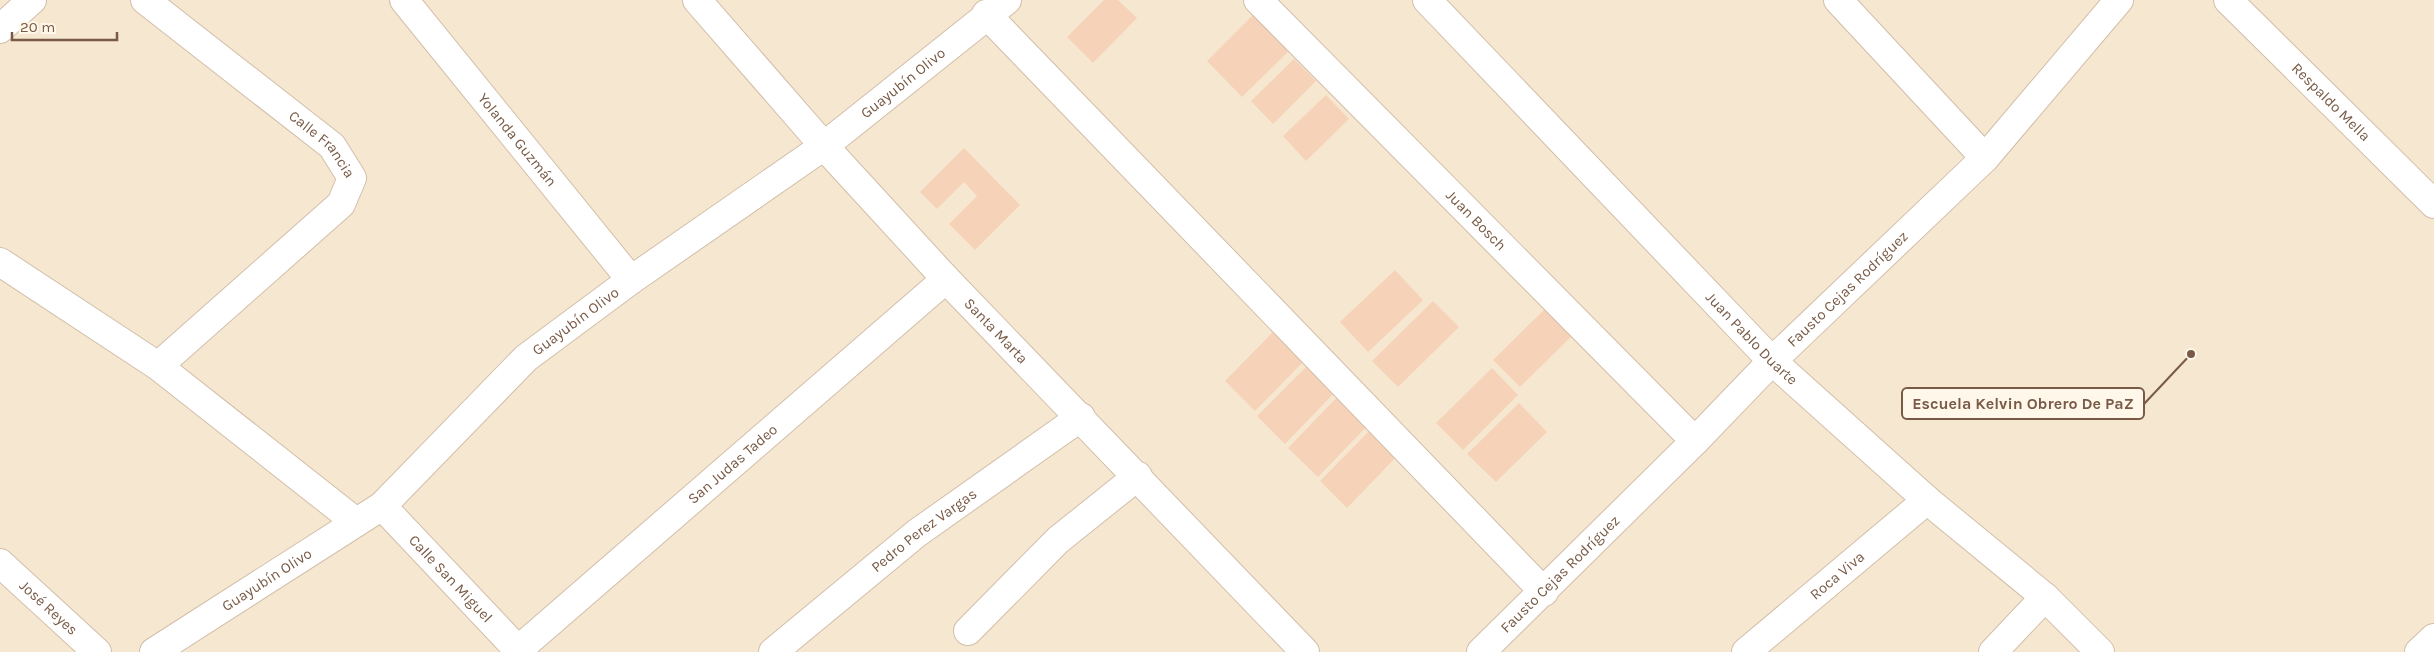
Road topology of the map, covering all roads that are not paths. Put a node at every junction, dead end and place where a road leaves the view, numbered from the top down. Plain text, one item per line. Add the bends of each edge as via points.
1 (32, 0) edge
2 (145, 0) edge
3 (404, 0) edge
4 (697, 0) edge
5 (1258, 0) edge
6 (1427, 0) edge
7 (1838, 0) edge
8 (2119, 0) edge
9 (2228, 0) edge
10 (996, 7) edge
11 (0, 29) edge
12 (824, 146) junction
13 (1984, 158) junction
14 (2430, 192) edge
15 (0, 262) edge
16 (946, 279) junction
17 (631, 280) junction
18 (1772, 361) junction
19 (158, 366) junction
20 (1081, 417) junction
21 (1695, 441) junction
22 (1138, 476) junction
23 (1927, 500) junction
24 (382, 506) junction
25 (356, 522) junction
26 (0, 563) edge
27 (1544, 592) junction
28 (2044, 597) junction
29 (968, 631) dead end
30 (2434, 638) edge
31 (519, 651) edge
32 (97, 652) edge
33 (154, 652) edge
34 (773, 652) edge
35 (1305, 652) edge
36 (1481, 652) edge
37 (1746, 652) edge
38 (1993, 652) edge
39 (2100, 652) edge
40 (2419, 652) edge

1 - 11 street
2 - 19 street, Calle Francia via 332,146 352,178 341,204
3 - 17 street, Yolanda Guzmán
4 - 12 street, Santa Marta
5 - 21 street, Juan Bosch
6 - 18 street, Juan Pablo Duarte
7 - 13 street
8 - 13 street, Fausto Cejas Rodríguez
9 - 14 street, Respaldo Mella
10 - 12 street, Guayubín Olivo
10 - 27 street
12 - 16 street, Santa Marta
12 - 17 street, Guayubín Olivo
13 - 18 street, Fausto Cejas Rodríguez
15 - 19 street
16 - 20 street, Santa Marta
16 - 31 street, San Judas Tadeo
17 - 24 street, Guayubín Olivo via 526,358
18 - 21 street, Fausto Cejas Rodríguez
18 - 23 street, Juan Pablo Duarte
19 - 25 street
20 - 22 street, Santa Marta
20 - 34 street, Pedro Perez Vargas via 917,533
21 - 27 street, Fausto Cejas Rodríguez
22 - 29 street via 1058,540
22 - 35 street, Santa Marta
23 - 28 street, Juan Pablo Duarte
23 - 37 street, Roca Viva
24 - 25 street, Guayubín Olivo
24 - 31 street, Calle San Miguel
25 - 33 street, Guayubín Olivo
26 - 32 street, José Reyes
27 - 36 street, Fausto Cejas Rodríguez
28 - 38 street
28 - 39 street, Juan Pablo Duarte
30 - 40 street

